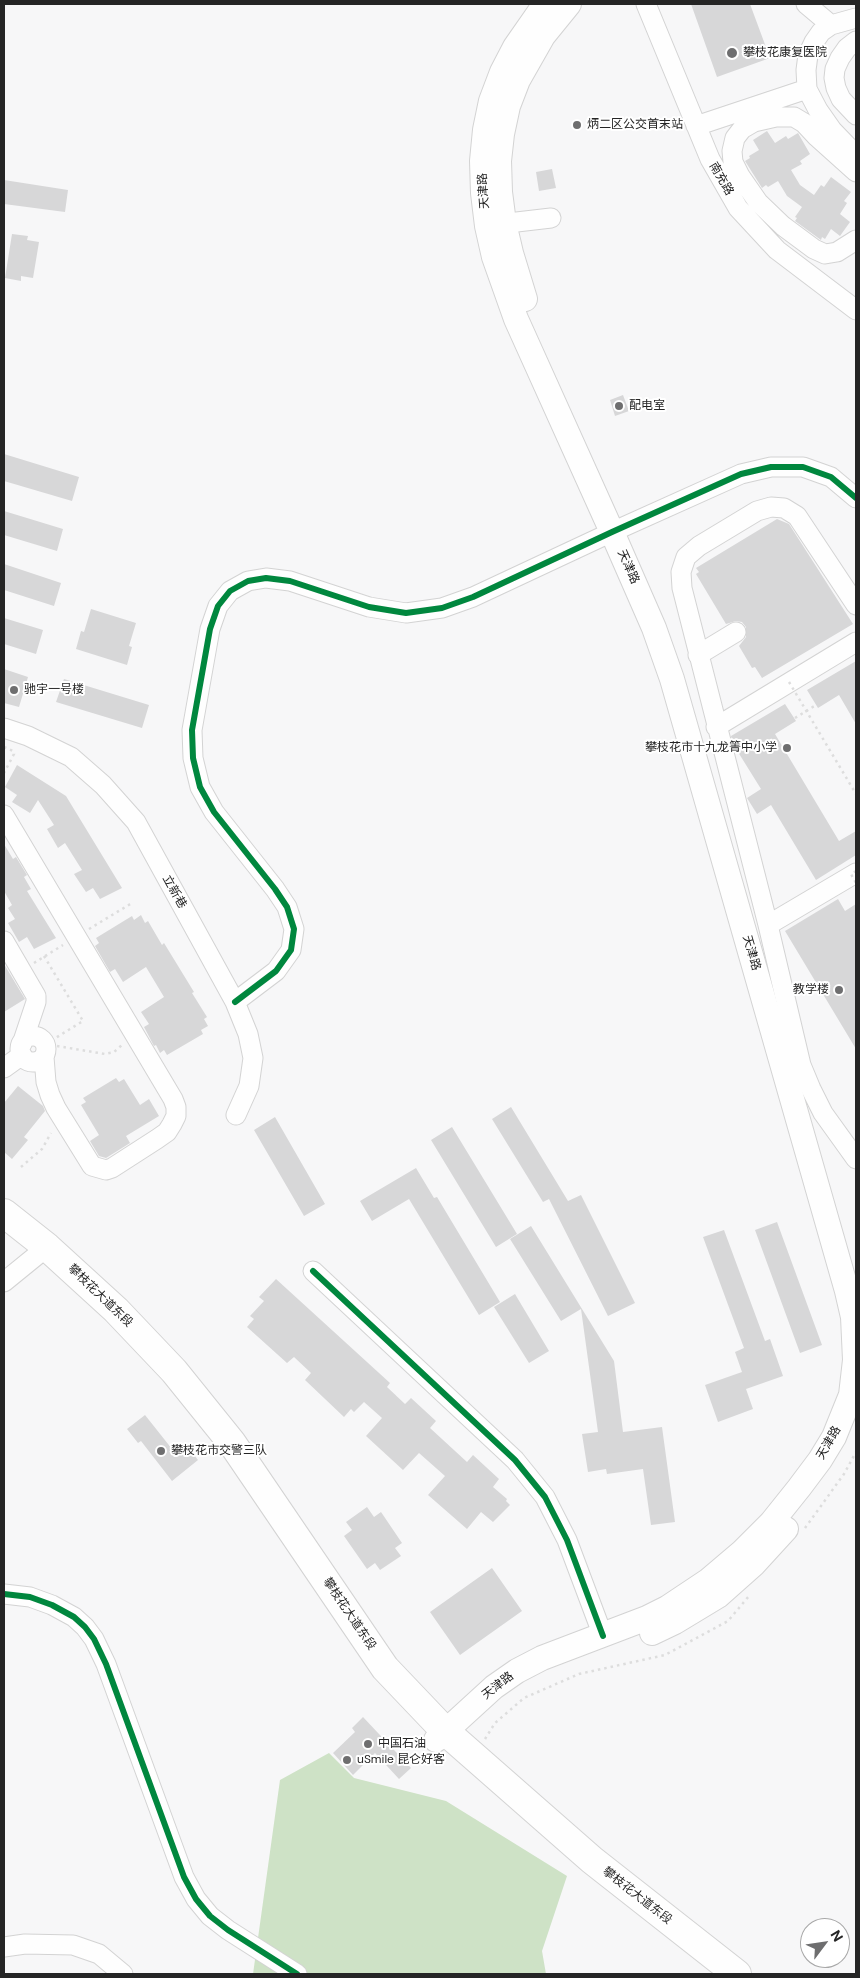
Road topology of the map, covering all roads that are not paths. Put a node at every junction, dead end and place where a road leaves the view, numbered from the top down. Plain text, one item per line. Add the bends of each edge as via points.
1 (545, 4) edge
2 (569, 4) edge
3 (646, 4) edge
4 (806, 4) edge
5 (856, 18) edge
6 (831, 25) junction
7 (856, 40) edge
8 (807, 89) junction
9 (856, 115) edge
10 (696, 126) junction
11 (856, 155) edge
12 (856, 172) edge
13 (550, 218) dead end
14 (496, 225) junction
15 (856, 240) edge
16 (856, 310) edge
17 (856, 498) edge
18 (619, 529) junction
19 (856, 605) edge
20 (736, 632) dead end
21 (856, 642) edge
22 (698, 655) junction
23 (716, 726) junction
24 (4, 728) edge
25 (4, 815) edge
26 (856, 872) edge
27 (768, 926) junction
28 (4, 941) edge
29 (235, 1002) junction
30 (12, 1055) edge
31 (236, 1115) dead end
32 (856, 1159) edge
33 (4, 1213) edge
34 (4, 1231) edge
35 (41, 1251) junction
36 (314, 1271) dead end
37 (856, 1276) edge
38 (4, 1282) edge
39 (856, 1426) edge
40 (4, 1594) edge
41 (603, 1636) junction
42 (447, 1741) junction
43 (4, 1947) edge
44 (123, 1974) edge
45 (296, 1974) edge
46 (716, 1974) edge
47 (737, 1974) edge

1 - 14 main road, 天津路 via 502,72 485,130 482,161
2 - 14 main road via 530,56 508,106 499,161
3 - 10 street, 南充路
4 - 6 street
5 - 6 street
6 - 8 street via 821,32 808,55
7 - 9 street via 840,58 834,78 841,98
8 - 10 street
8 - 11 street via 832,130
10 - 16 street, 南充路 via 710,159 738,208 777,250
12 - 15 street via 794,117 754,122 742,129 732,150 733,162 740,176 758,202 814,249 825,254 837,252
13 - 14 street
14 - 18 main road, 天津路 via 494,257 516,320
17 - 18 street via 831,477 803,467 771,467 741,474
18 - 29 street via 473,597 442,608 406,613 369,607 290,581 266,578 248,581 230,591 218,606 210,629 192,730 193,758 200,787 214,812 288,907 294,929 292,950 276,972
18 - 37 main road via 668,623 686,674
18 - 41 main road, 天津路 via 688,731 847,1291 853,1317 855,1360 850,1395 834,1436 820,1460 771,1523 726,1566 690,1594 647,1618
19 - 22 street via 797,516 784,508 757,511 699,546 686,558 681,572 682,588
20 - 22 street
21 - 23 street
22 - 23 street
23 - 27 street
24 - 29 street, 立新巷 via 28,736 71,758 103,785 136,822
25 - 30 street via 173,1098 176,1116 167,1132 112,1168 106,1170 92,1166 56,1108 46,1082 44,1051 36,1062
26 - 27 street
27 - 32 street via 804,1073 823,1113
28 - 30 street via 36,996
29 - 31 street, 立新巷 via 248,1034 253,1058 249,1086
33 - 35 highway, 攀枝花大道东段
34 - 35 highway, 攀枝花大道东段
35 - 38 street
35 - 42 highway, 攀枝花大道东段 via 116,1310 174,1371 232,1443 385,1668
36 - 41 street via 515,1460 545,1496 568,1540
39 - 42 main road via 832,1469 810,1499 754,1564 718,1596 652,1633 573,1662 527,1684
40 - 45 street via 30,1597 52,1605 85,1627 106,1664 184,1877 196,1898 210,1916 228,1930
41 - 42 main road, 天津路 via 566,1648 517,1671 494,1687
42 - 46 highway, 攀枝花大道东段 via 584,1872
42 - 47 highway, 攀枝花大道东段
43 - 44 street via 73,1945 99,1954

